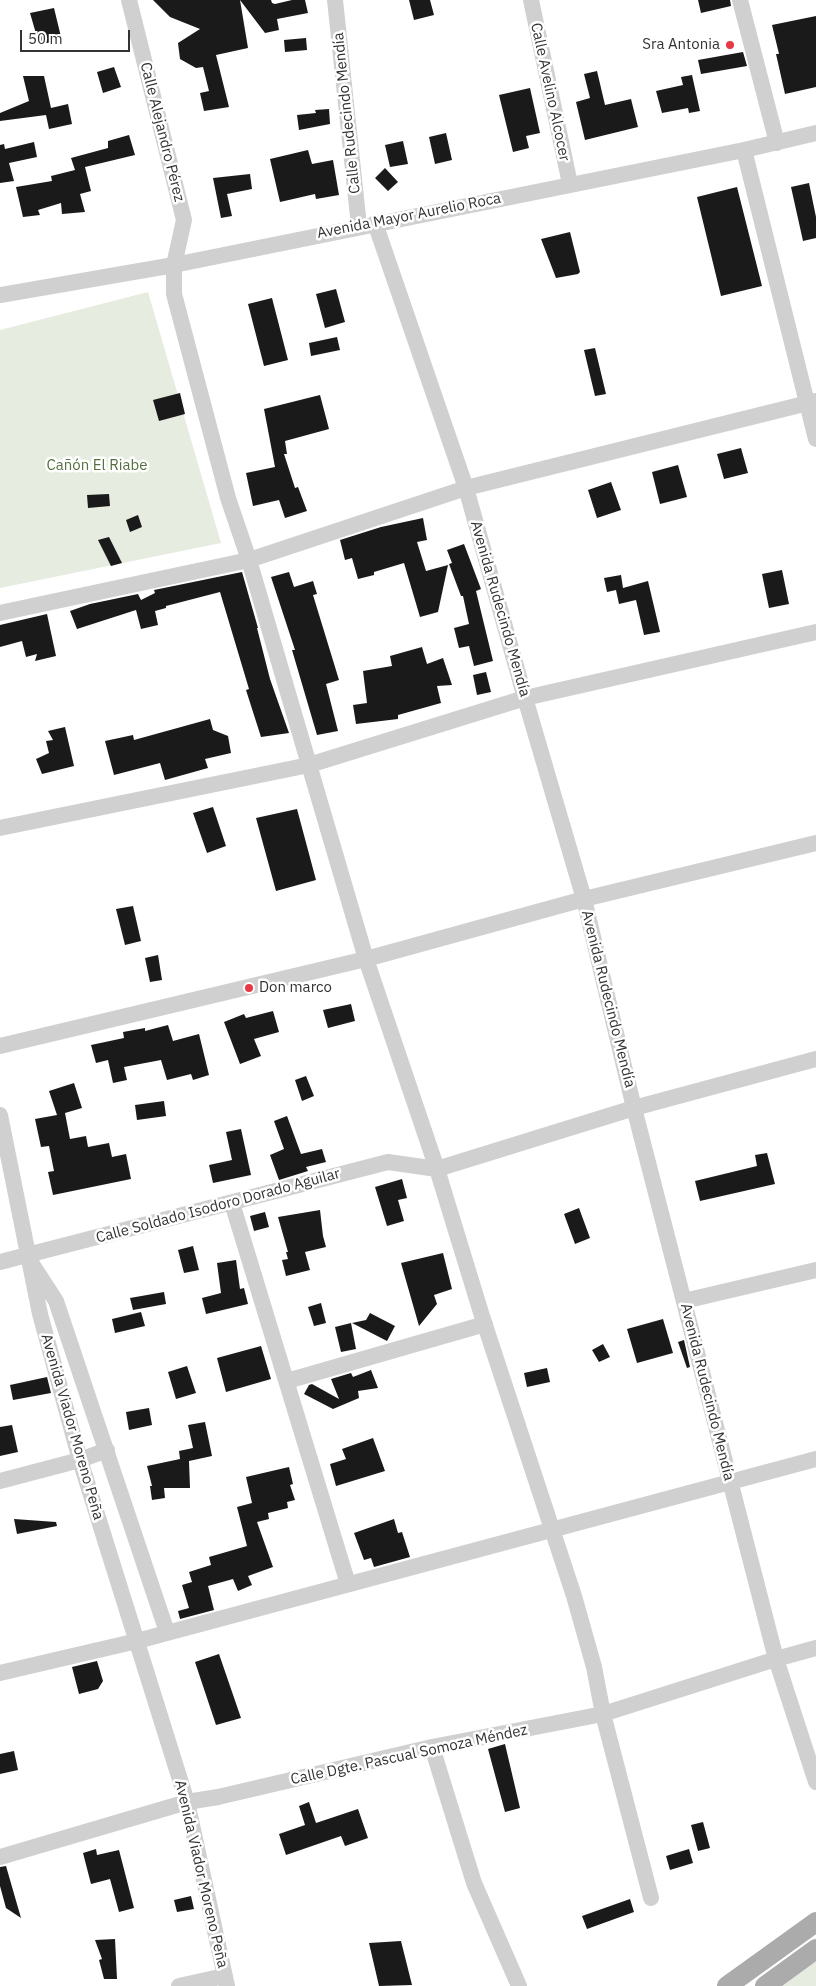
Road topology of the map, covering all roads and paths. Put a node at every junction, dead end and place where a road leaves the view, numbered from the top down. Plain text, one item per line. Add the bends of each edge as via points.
1 (129, 0) edge
2 (335, 0) edge
3 (530, 0) edge
4 (740, 0) edge
5 (816, 132) edge
6 (778, 143) junction
7 (744, 150) junction
8 (570, 184) junction
9 (367, 225) junction
10 (174, 265) junction
11 (0, 295) edge
12 (811, 403) edge
13 (816, 439) edge
14 (466, 488) junction
15 (249, 560) junction
16 (0, 613) edge
17 (816, 632) edge
18 (525, 698) junction
19 (309, 765) junction
20 (0, 828) edge
21 (816, 843) edge
22 (584, 899) junction
23 (366, 959) junction
24 (0, 1046) edge
25 (816, 1059) edge
26 (634, 1108) junction
27 (0, 1115) edge
28 (437, 1169) junction
29 (232, 1203) junction
30 (27, 1256) junction
31 (0, 1262) edge
32 (816, 1270) edge
33 (684, 1301) junction
34 (485, 1324) junction
35 (287, 1381) junction
36 (107, 1450) junction
37 (816, 1459) edge
38 (80, 1460) junction
39 (0, 1481) edge
40 (730, 1481) junction
41 (552, 1529) junction
42 (348, 1584) junction
43 (167, 1632) junction
44 (136, 1641) junction
45 (816, 1648) edge
46 (776, 1659) junction
47 (0, 1673) edge
48 (603, 1714) junction
49 (432, 1747) junction
50 (816, 1782) edge
51 (187, 1802) junction
52 (0, 1857) edge
53 (651, 1898) dead end
54 (816, 1922) edge
55 (816, 1950) edge
56 (225, 1981) edge
57 (179, 1986) edge
58 (519, 1986) edge
59 (727, 1986) edge
60 (765, 1986) edge

1 - 10 street, Calle Alejandro Pérez via 184,220
2 - 9 street, Calle Rudecindo Mendía
3 - 8 street, Calle Avelino Alcocer
4 - 6 street
5 - 6 street, Avenida Mayor Aurelio Roca
6 - 7 street, Avenida Mayor Aurelio Roca
7 - 8 street, Avenida Mayor Aurelio Roca
7 - 12 street
8 - 9 street, Avenida Mayor Aurelio Roca
9 - 10 street, Avenida Mayor Aurelio Roca
9 - 14 street, Avenida Rudecindo Mendía
10 - 11 street, Avenida Mayor Aurelio Roca
10 - 15 street, Calle Alejandro Pérez via 174,294 228,498
12 - 13 street
12 - 14 street
14 - 15 street
14 - 18 street, Avenida Rudecindo Mendía
15 - 16 street
15 - 19 street, Calle Alejandro Pérez
17 - 18 street
18 - 19 street
18 - 22 street, Avenida Rudecindo Mendía
19 - 20 street
19 - 23 street, Calle Alejandro Pérez
21 - 22 street
22 - 23 street
22 - 26 street, Avenida Rudecindo Mendía
23 - 24 street
23 - 28 street, Calle Alejandro Pérez
25 - 26 street
26 - 28 street
26 - 33 street, Avenida Rudecindo Mendía
27 - 30 street
28 - 29 street, Calle Soldado Isodoro Dorado Aguilar via 388,1162
28 - 34 street, Calle Alejandro Pérez
29 - 30 street, Calle Soldado Isodoro Dorado Aguilar
29 - 35 street
30 - 31 street, Calle Soldado Isodoro Dorado Aguilar
30 - 36 street, Avenida Viador Moreno Peña via 56,1301
30 - 38 street, Avenida Viador Moreno Peña
32 - 33 street
33 - 40 street, Avenida Rudecindo Mendía
34 - 35 street
34 - 41 street, Calle Alejandro Pérez
35 - 42 street
36 - 38 street
36 - 43 street, Avenida Viador Moreno Peña
37 - 40 street
38 - 39 street
38 - 44 street, Avenida Viador Moreno Peña
40 - 41 street
40 - 46 street, Avenida Rudecindo Mendía
41 - 42 street
41 - 48 street, Calle Alejandro Pérez via 594,1667
42 - 43 street
43 - 44 street
44 - 47 street
44 - 51 street, Avenida Viador Moreno Peña
45 - 46 street, Calle Dgte. Pascual Somoza Méndez
46 - 48 street, Calle Dgte. Pascual Somoza Méndez
46 - 50 street, Avenida Rudecindo Mendía
48 - 49 street, Calle Dgte. Pascual Somoza Méndez
48 - 53 street, Calle Alejandro Pérez
49 - 51 street, Calle Dgte. Pascual Somoza Méndez via 218,1798
49 - 58 street via 474,1883
51 - 52 street, Calle Dgte. Pascual Somoza Méndez
51 - 56 street, Avenida Viador Moreno Peña
54 - 59 main road
55 - 60 main road
56 - 57 street

